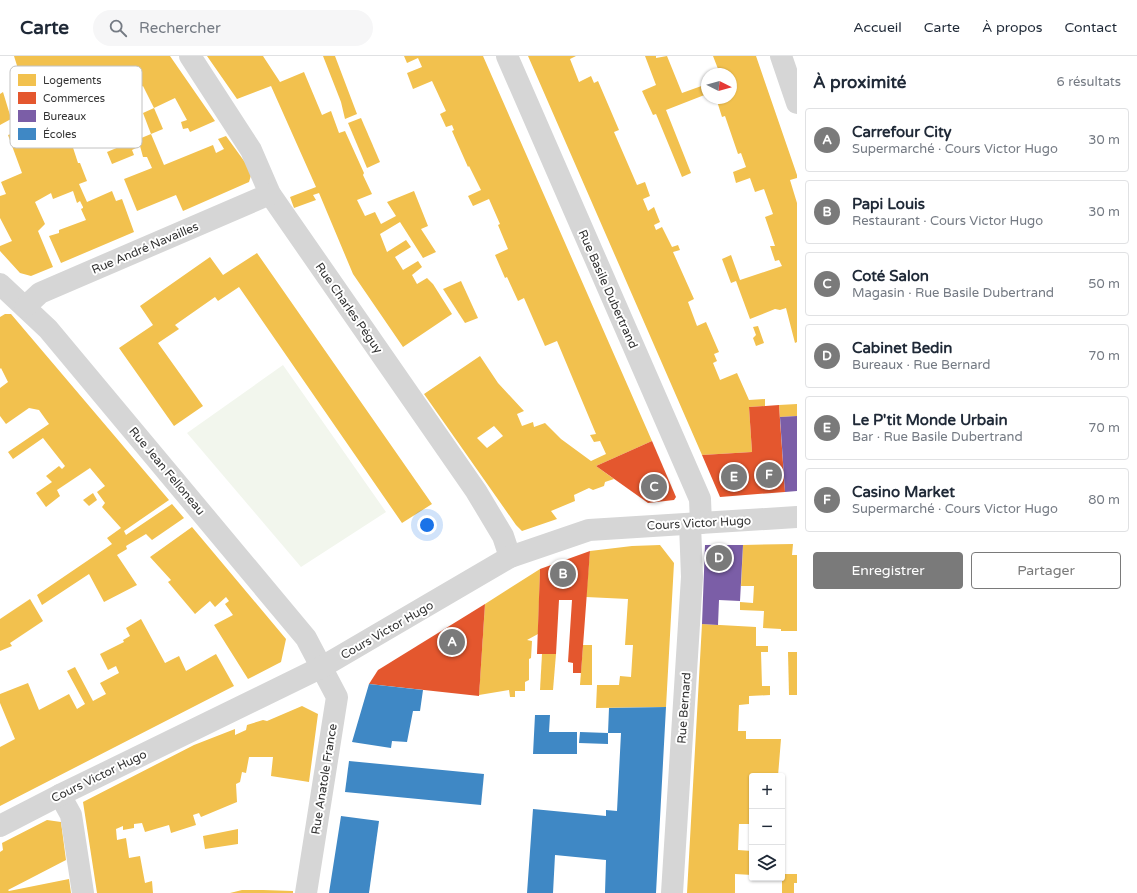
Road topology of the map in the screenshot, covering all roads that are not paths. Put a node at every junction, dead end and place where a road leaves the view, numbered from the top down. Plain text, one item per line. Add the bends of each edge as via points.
1 (190, 56) edge
2 (507, 56) edge
3 (781, 56) edge
4 (797, 103) edge
5 (270, 194) junction
6 (9, 298) edge
7 (797, 517) edge
8 (696, 524) junction
9 (510, 557) junction
10 (322, 667) junction
11 (60, 794) junction
12 (0, 826) edge
13 (83, 893) edge
14 (306, 893) edge
15 (672, 893) edge

1 - 5 street, Rue Charles Péguy via 250,150
2 - 8 street, Rue Basile Dubertrand via 700,500
3 - 4 street
5 - 6 street, Rue André Navailles via 40,293
5 - 9 street, Rue Charles Péguy via 476,491 503,536
6 - 10 street, Rue Jean Felloneau via 48,329 306,638
7 - 8 street, Cours Victor Hugo
8 - 9 street, Cours Victor Hugo via 589,530
8 - 15 street, Rue Bernard
9 - 10 street, Cours Victor Hugo
10 - 11 street, Cours Victor Hugo
10 - 14 street, Rue Anatole France via 337,696
11 - 12 street, Cours Victor Hugo
11 - 13 street via 71,814

